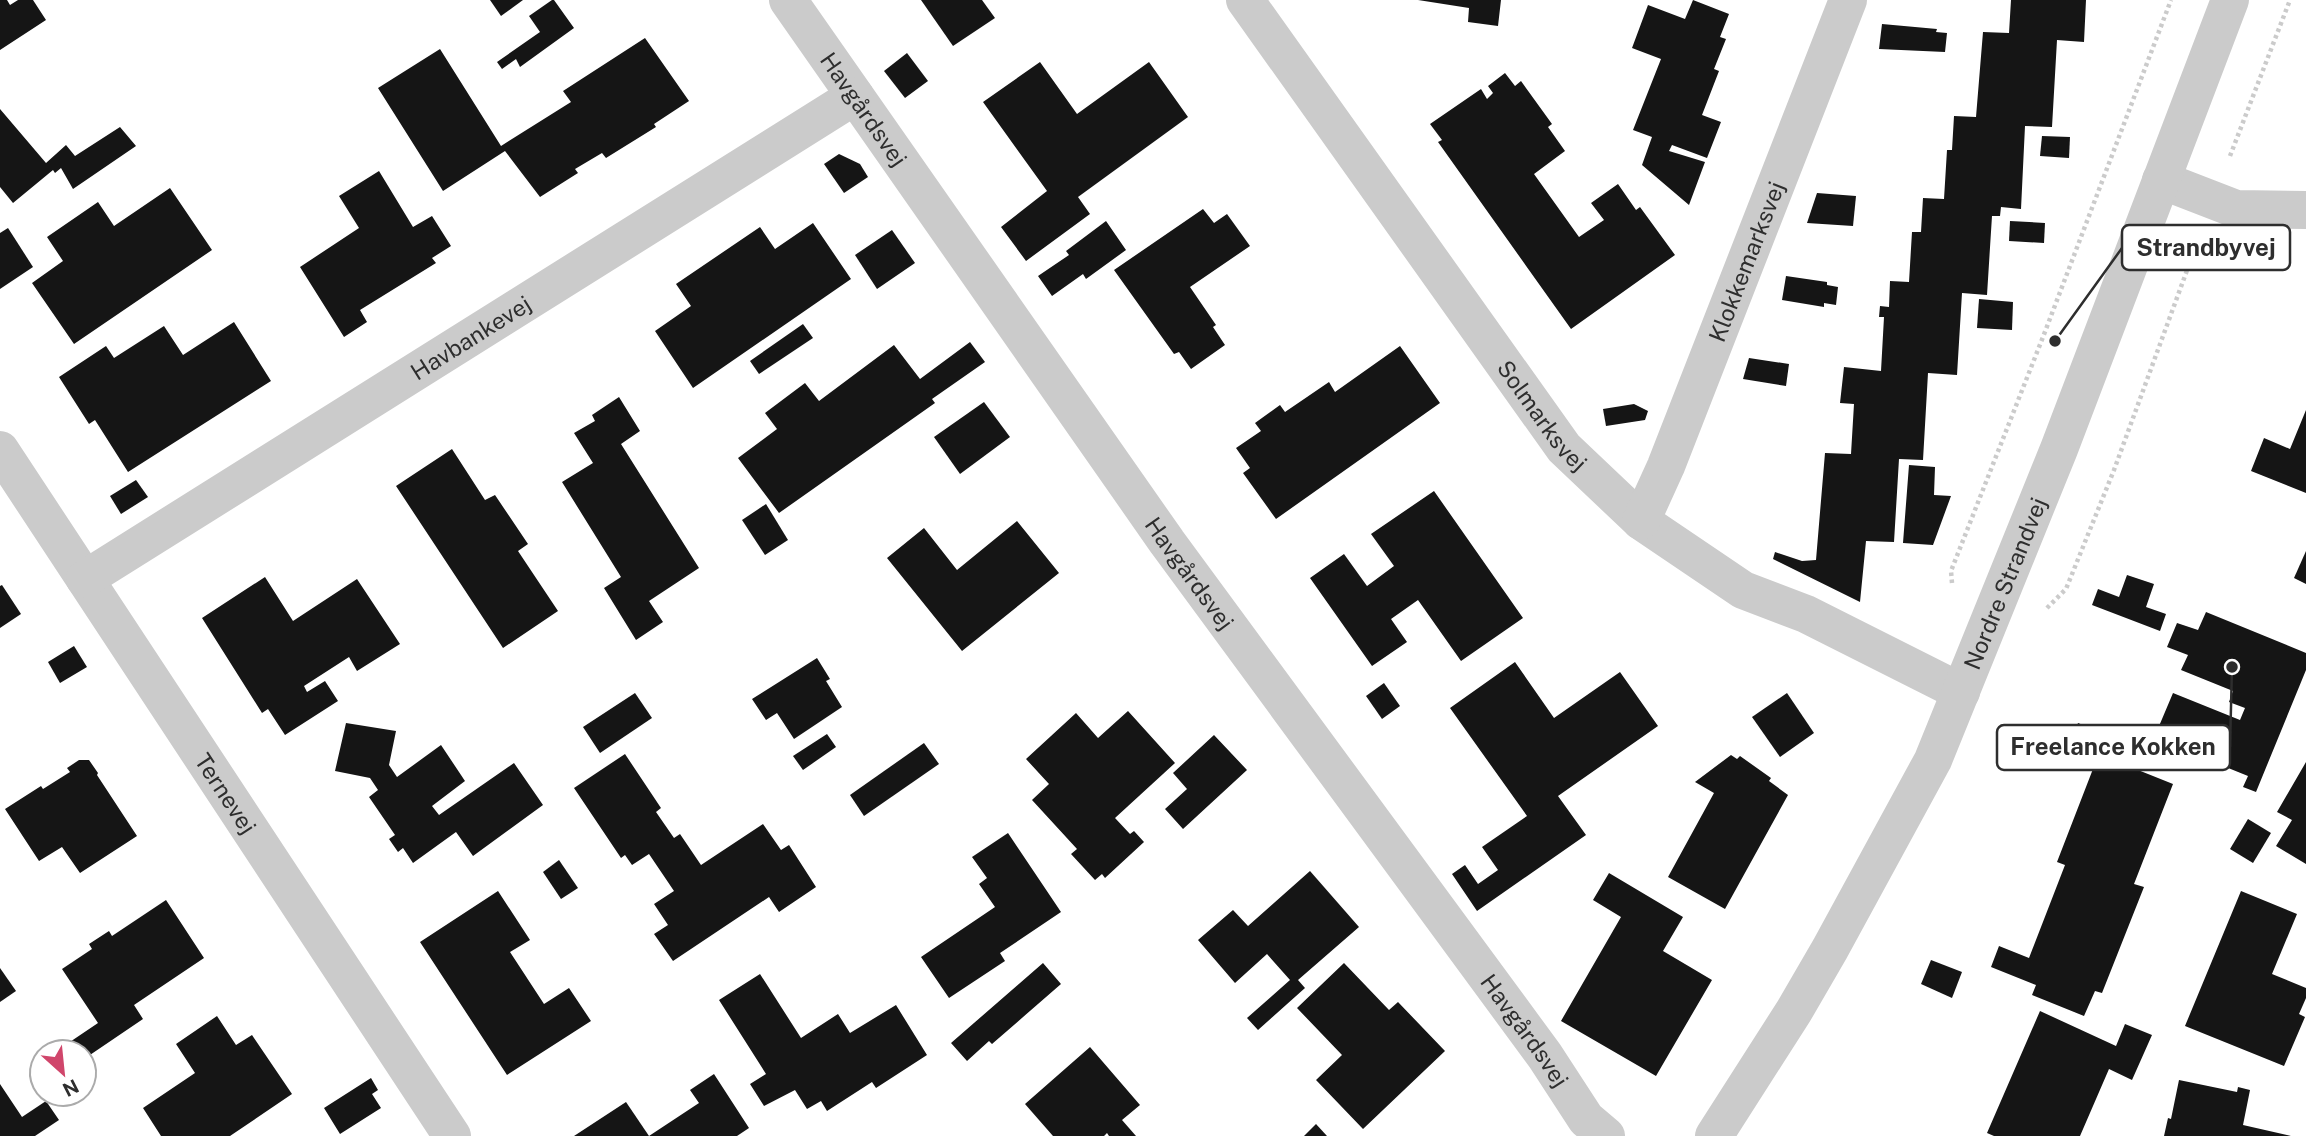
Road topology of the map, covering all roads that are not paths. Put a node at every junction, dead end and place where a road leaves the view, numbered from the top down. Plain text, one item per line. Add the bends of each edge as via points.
1 (788, 0) edge
2 (1245, 0) edge
3 (1848, 0) edge
4 (2230, 0) edge
5 (855, 96) junction
6 (2161, 180) junction
7 (2306, 210) edge
8 (0, 450) edge
9 (1641, 521) junction
10 (85, 579) junction
11 (1961, 692) junction
12 (452, 1136) edge
13 (1606, 1136) edge
14 (1714, 1136) edge

1 - 5 street, Havgårdsvej
2 - 9 street, Solmarksvej via 1564,448
3 - 9 street, Klokkemarksvej
4 - 6 street, Nordre Strandvej
5 - 10 street, Havbankevej
5 - 13 street, Havgårdsvej via 1191,576 1545,1056 1586,1119
6 - 7 street via 2236,209
6 - 11 street, Nordre Strandvej
8 - 10 street, Ternevej
9 - 11 street, Solmarksvej via 1743,590 1806,614
10 - 12 street, Ternevej
11 - 14 street, Nordre Strandvej via 1933,760 1870,878 1794,1011

